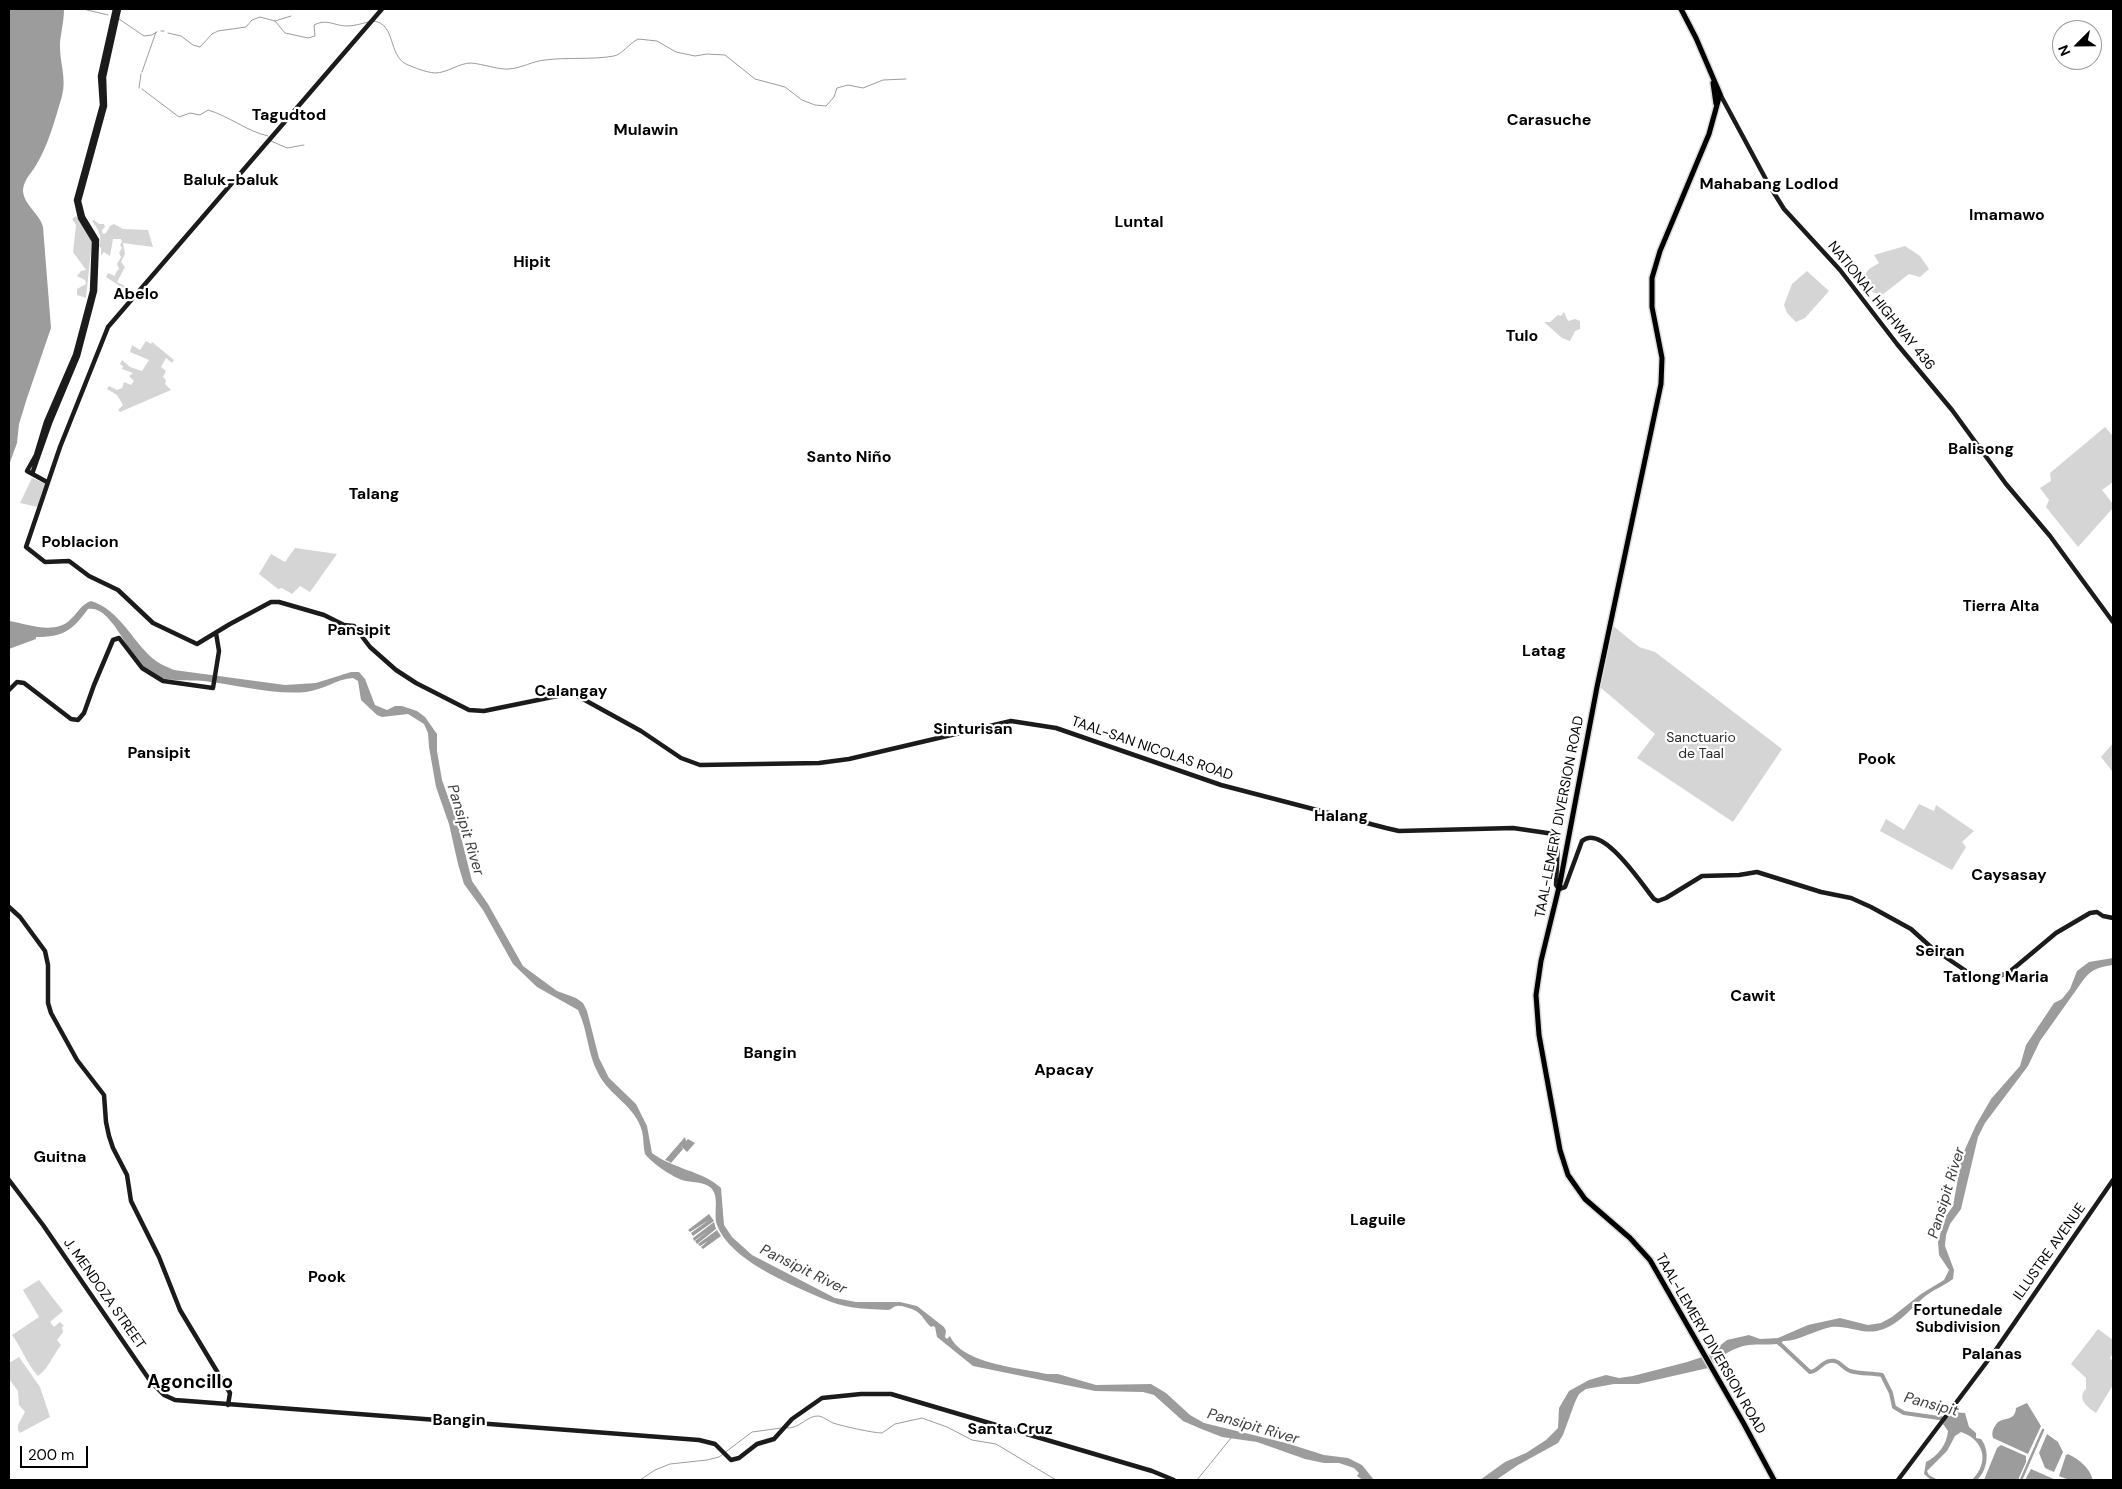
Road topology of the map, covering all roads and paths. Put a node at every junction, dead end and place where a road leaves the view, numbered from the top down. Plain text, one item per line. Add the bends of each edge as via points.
1 (117, 9) edge
2 (382, 9) edge
3 (1681, 9) edge
4 (1712, 76) junction
5 (1720, 94) junction
6 (1725, 105) junction
7 (1716, 107) junction
8 (53, 411) junction
9 (32, 474) junction
10 (47, 482) junction
11 (2113, 622) edge
12 (216, 633) junction
13 (9, 690) edge
14 (1559, 889) junction
15 (9, 907) edge
16 (2113, 918) edge
17 (2113, 1180) edge
18 (10, 1181) edge
19 (228, 1404) junction
20 (1174, 1480) edge
21 (1774, 1480) edge
22 (1898, 1480) edge

1 - 8 main road via 104,77 106,106 79,202 83,217 98,243 95,291 78,356
2 - 10 main road via 108,327
3 - 4 main road, NATIONAL HIGHWAY 436
4 - 5 main road, NATIONAL HIGHWAY 436
4 - 7 main road, TAAL-LEMERY DIVERSION ROAD
5 - 6 main road, NATIONAL HIGHWAY 436
5 - 7 main road, TAAL-LEMERY DIVERSION ROAD
6 - 7 main road
6 - 11 main road, NATIONAL HIGHWAY 436 via 1784,209 1840,270 1952,410
7 - 14 main road, TAAL-LEMERY DIVERSION ROAD via 1709,134 1652,278 1652,307 1662,358 1661,384 1599,678
8 - 9 main road
8 - 9 main road via 27,472
9 - 10 main road
10 - 12 main road via 26,547 45,562 69,561 89,576 118,590 153,623 193,644
12 - 13 main road via 219,647 213,688 163,681 142,668 118,638 113,640 84,713 78,720 71,719 24,682 17,682
12 - 14 main road, TAAL-SAN NICOLAS ROAD via 264,604 279,602 352,625 370,647 396,670 469,710 484,711 572,692 641,730 681,758 700,765 818,763 1011,721 1033,723 1075,734 1221,785 1386,828 1408,831 1513,828 1554,834 1558,840 1556,885
14 - 16 main road via 1569,878 1584,838 1611,846 1658,901 1702,876 1757,872 1871,907 1911,930 1972,975 1980,977 1997,977 2013,970 2056,933 2090,913
14 - 21 main road, TAAL-LEMERY DIVERSION ROAD via 1540,961 1536,995 1539,1035 1568,1175 1579,1192 1650,1260
15 - 19 main road via 45,951 51,1013 77,1060 104,1095 109,1136 127,1175 131,1201 159,1257 180,1310 230,1393
17 - 22 main road, ILLUSTRE AVENUE via 1995,1351
18 - 19 main road, J. MENDOZA STREET via 158,1390 182,1401
19 - 20 main road, J. MENDOZA STREET via 699,1440 716,1444 726,1457 735,1460 757,1444 774,1439 792,1419 822,1398 891,1394

